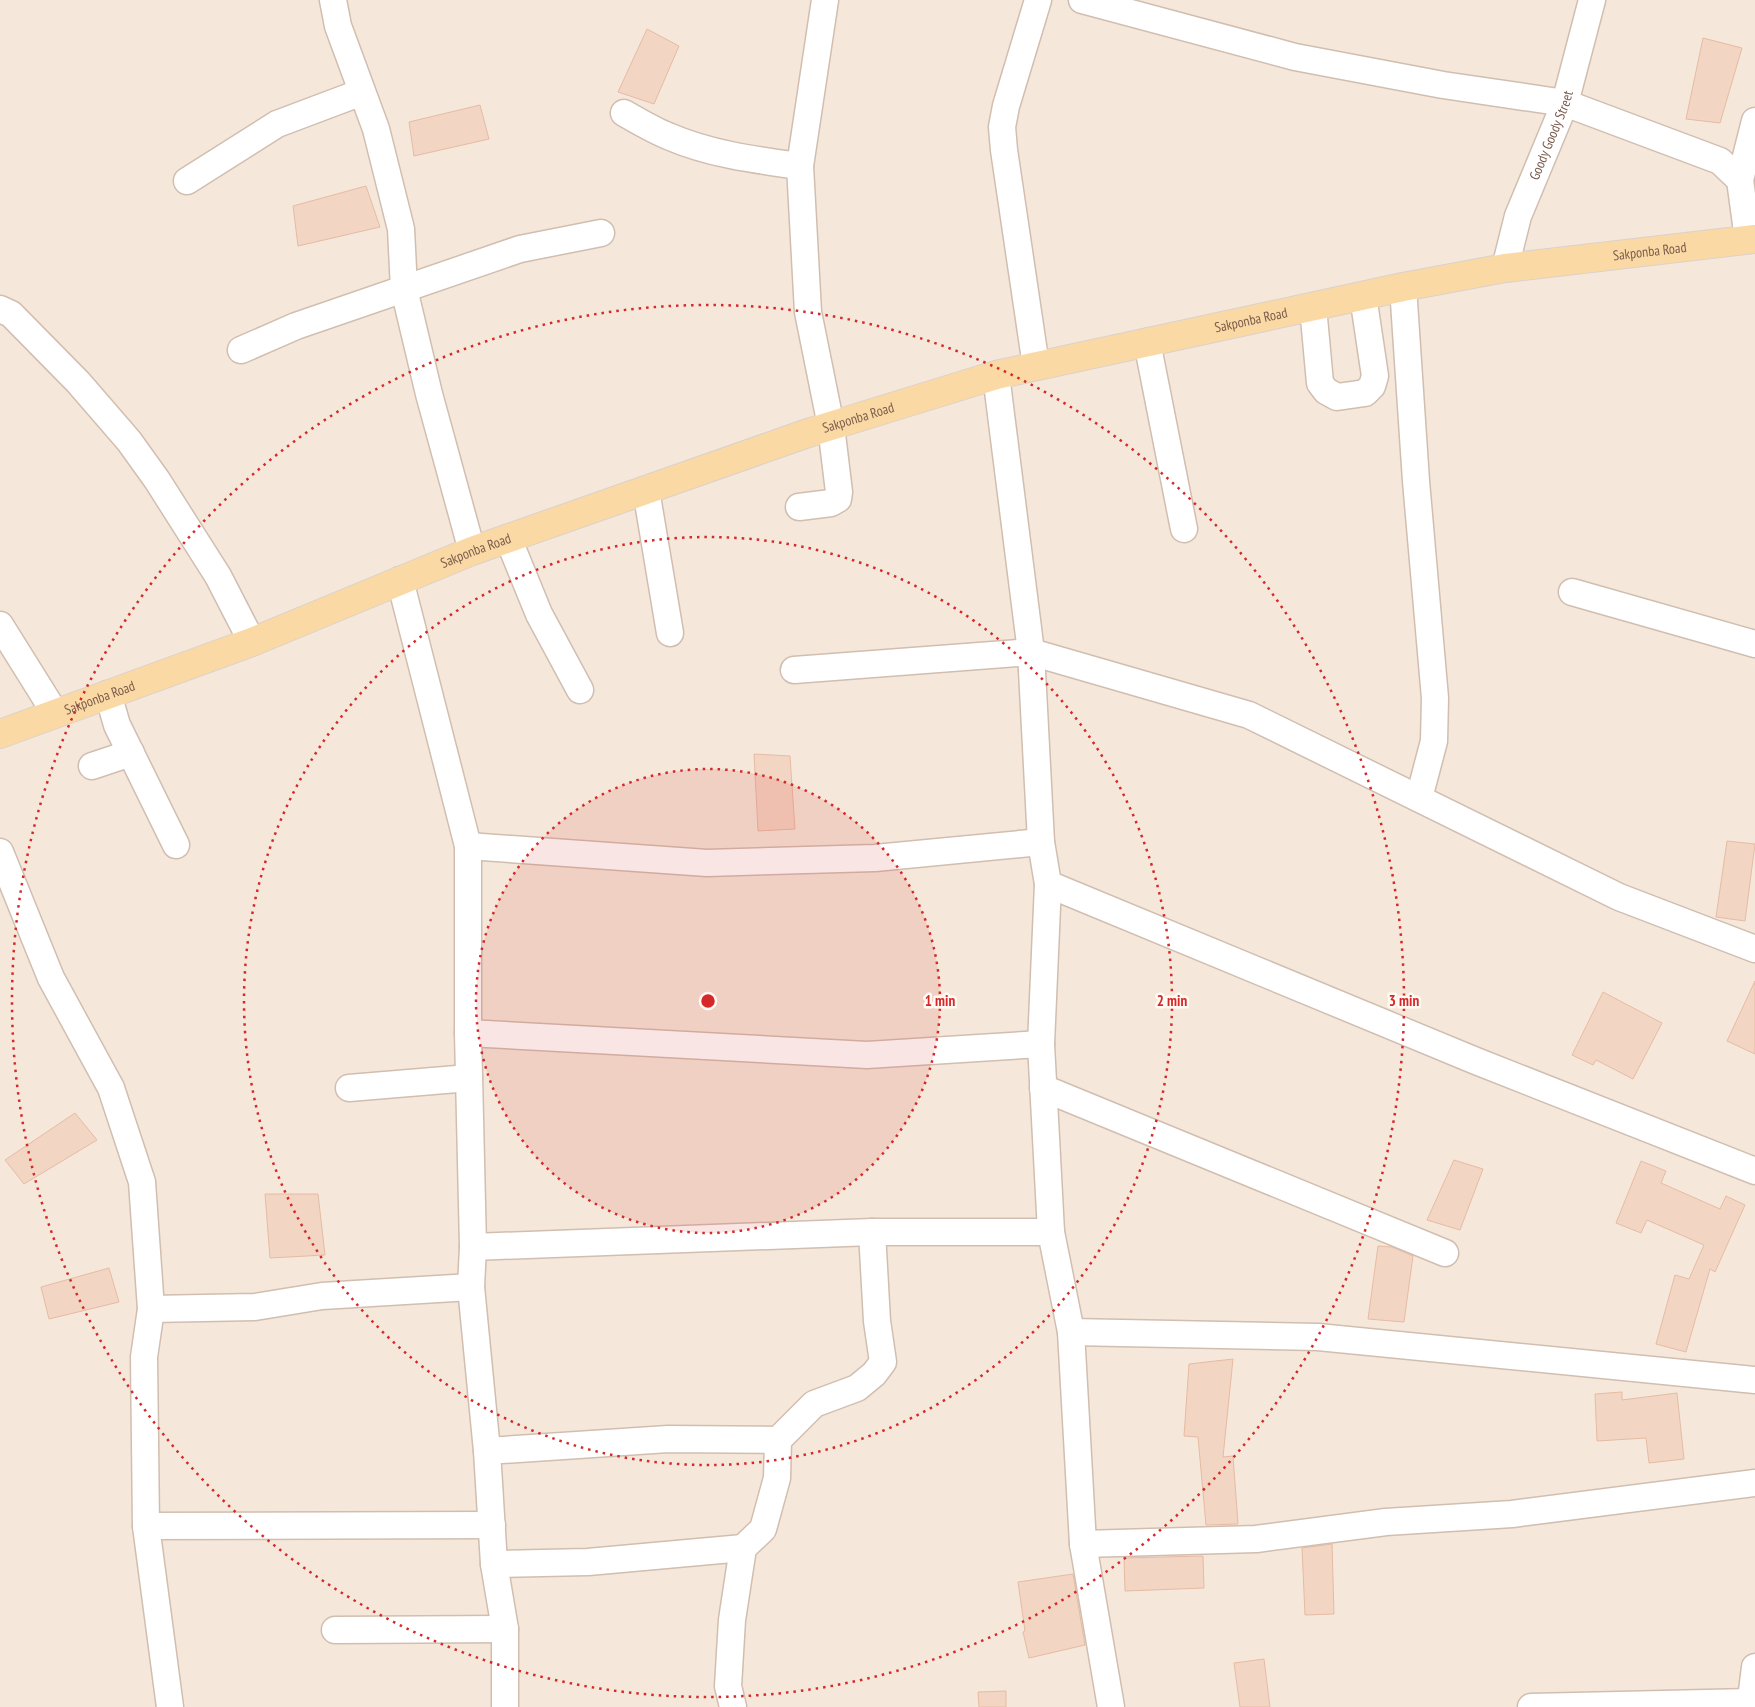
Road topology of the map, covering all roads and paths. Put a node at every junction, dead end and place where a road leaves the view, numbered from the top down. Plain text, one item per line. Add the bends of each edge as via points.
1 (333, 0) edge
2 (825, 0) edge
3 (1038, 0) edge
4 (1082, 0) edge
5 (1592, 0) edge
6 (362, 92) junction
7 (1565, 103) junction
8 (624, 113) dead end
9 (1755, 122) edge
10 (800, 166) junction
11 (1740, 180) junction
12 (186, 181) dead end
13 (601, 233) dead end
14 (1751, 239) edge
15 (1505, 268) junction
16 (1403, 287) junction
17 (404, 289) junction
18 (1363, 296) junction
19 (1313, 307) junction
20 (0, 309) edge
21 (1146, 342) junction
22 (241, 350) dead end
23 (1036, 366) junction
24 (996, 375) junction
25 (831, 426) junction
26 (646, 490) junction
27 (799, 506) dead end
28 (1184, 529) dead end
29 (508, 538) junction
30 (472, 551) junction
31 (400, 580) junction
32 (1572, 592) dead end
33 (0, 625) edge
34 (670, 633) dead end
35 (252, 642) junction
36 (1755, 644) edge
37 (1032, 652) junction
38 (794, 670) dead end
39 (580, 690) dead end
40 (108, 694) junction
41 (55, 713) junction
42 (0, 734) edge
43 (131, 753) junction
44 (92, 766) dead end
45 (1419, 798) junction
46 (1041, 842) junction
47 (176, 845) dead end
48 (468, 846) junction
49 (0, 852) edge
50 (1048, 884) junction
51 (1755, 949) edge
52 (468, 1033) junction
53 (1041, 1044) junction
54 (470, 1078) junction
55 (349, 1088) dead end
56 (1043, 1088) junction
57 (1755, 1171) edge
58 (872, 1232) junction
59 (1051, 1232) junction
60 (473, 1247) junction
61 (1445, 1253) dead end
62 (471, 1287) junction
63 (151, 1309) junction
64 (1071, 1332) junction
65 (1755, 1380) edge
66 (778, 1440) junction
67 (487, 1451) junction
68 (1755, 1483) edge
69 (492, 1525) junction
70 (146, 1526) junction
71 (1083, 1544) junction
72 (744, 1548) junction
73 (494, 1564) junction
74 (505, 1628) junction
75 (335, 1630) dead end
76 (1755, 1667) edge
77 (1750, 1705) edge
78 (170, 1707) edge
79 (505, 1707) edge
80 (733, 1707) edge
81 (1111, 1707) edge
82 (1531, 1707) edge

1 - 6 street via 338,26
2 - 10 street
3 - 23 street via 1002,127
4 - 7 street via 1295,57 1442,85
5 - 7 street, Goody Goody Street
6 - 12 street via 277,124
6 - 17 street via 376,129 401,229
7 - 11 street via 1720,161
7 - 15 street, Goody Goody Street via 1518,216
8 - 10 street via 669,136 711,150
9 - 11 street
10 - 25 street via 808,312
11 - 14 street
13 - 17 street via 520,249
14 - 15 main road, Sakponba Road
15 - 16 main road, Sakponba Road
16 - 18 main road, Sakponba Road
16 - 45 street via 1435,698 1434,741
17 - 22 street via 296,326
17 - 30 street
18 - 19 main road, Sakponba Road
18 - 19 street via 1375,376 1365,393 1336,397 1320,383
19 - 21 main road, Sakponba Road
20 - 35 street via 11,314 78,382 129,441 158,480 218,576
21 - 23 main road, Sakponba Road
21 - 28 street
23 - 24 main road, Sakponba Road
24 - 25 main road, Sakponba Road
24 - 37 street
25 - 26 main road, Sakponba Road
25 - 27 street via 838,499 831,503
26 - 29 main road, Sakponba Road
26 - 34 street
29 - 30 main road, Sakponba Road
29 - 39 street via 540,614
30 - 31 main road, Sakponba Road
31 - 35 main road, Sakponba Road
31 - 48 street
32 - 36 street
33 - 41 street
35 - 40 main road, Sakponba Road
37 - 38 street
37 - 45 street via 1249,716
37 - 46 street
40 - 41 main road, Sakponba Road
40 - 43 street
41 - 42 main road, Sakponba Road
43 - 44 street
43 - 47 street
45 - 51 street via 1619,896
46 - 48 street via 875,858 707,862
46 - 50 street
48 - 52 street
49 - 63 street via 51,978 114,1097 142,1182
50 - 53 street
50 - 57 street via 1476,1061
52 - 53 street via 867,1055
52 - 54 street
53 - 56 street
54 - 55 street
54 - 60 street
56 - 59 street
56 - 61 street
58 - 59 street
58 - 60 street
58 - 66 street via 883,1362 857,1388 814,1404
59 - 64 street
60 - 62 street
62 - 63 street via 322,1296 255,1307
62 - 67 street
63 - 70 street via 144,1357
64 - 65 street via 1318,1337
64 - 71 street
66 - 67 street via 668,1439
66 - 72 street via 777,1478 763,1529
67 - 69 street
68 - 71 street via 1512,1514 1386,1522 1256,1539
69 - 70 street
69 - 73 street
70 - 78 street
71 - 81 street
72 - 73 street via 588,1562
72 - 80 street via 732,1620 728,1686
73 - 74 street
74 - 75 street
74 - 79 street
76 - 77 street
77 - 82 street

